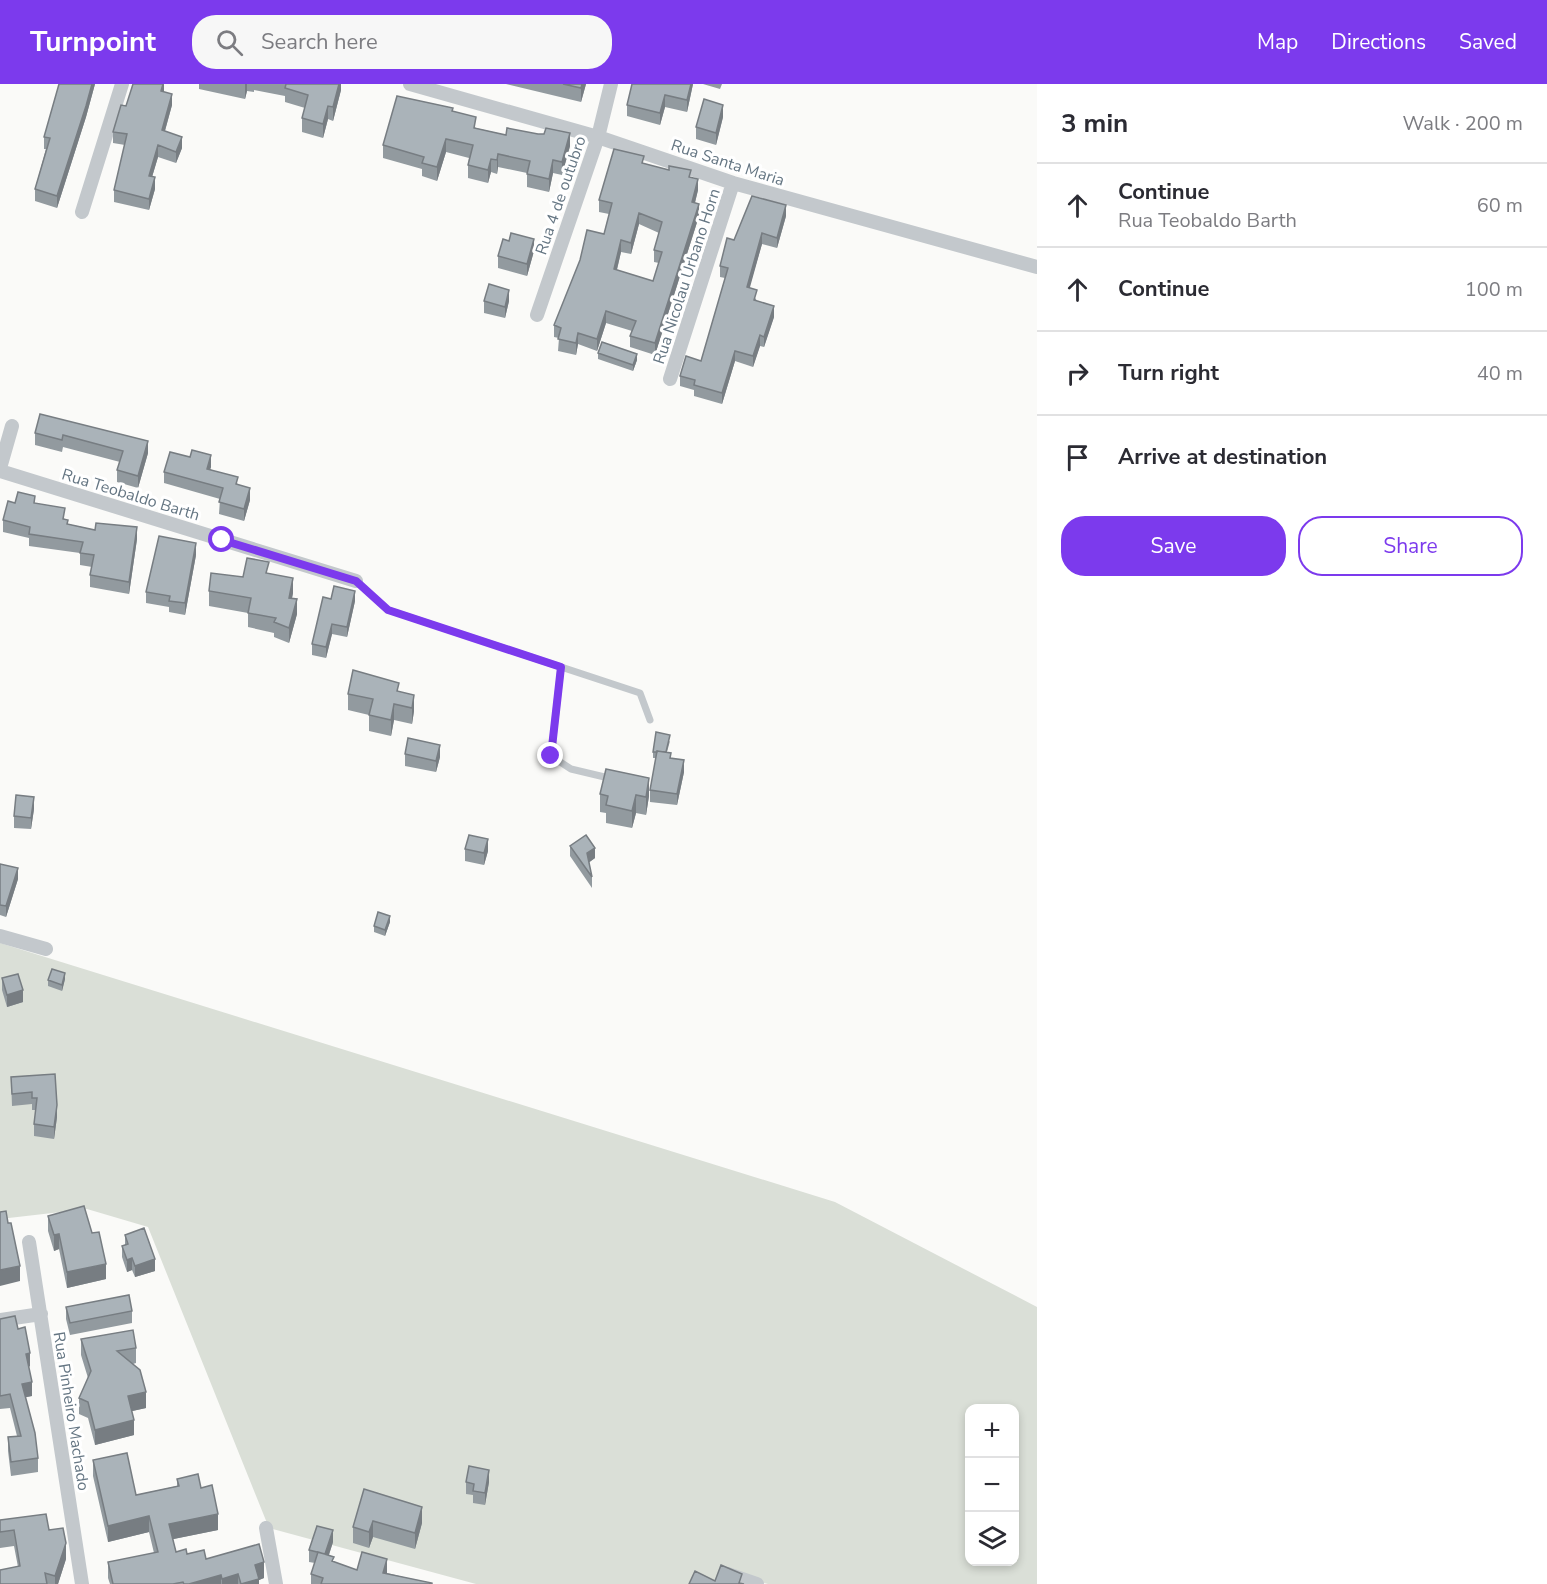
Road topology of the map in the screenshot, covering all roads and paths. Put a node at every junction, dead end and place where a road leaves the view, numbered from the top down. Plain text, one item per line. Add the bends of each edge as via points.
1 (122, 84) edge
2 (410, 84) edge
3 (611, 84) edge
4 (598, 136) junction
5 (733, 183) junction
6 (82, 212) dead end
7 (1037, 267) edge
8 (537, 315) dead end
9 (670, 379) dead end
10 (12, 426) dead end
11 (0, 469) edge
12 (356, 581) joint
13 (561, 667) junction
14 (650, 720) dead end
15 (622, 782) edge
16 (0, 936) edge
17 (46, 949) dead end
18 (30, 1242) dead end
19 (41, 1314) junction
20 (0, 1320) edge
21 (266, 1528) dead end
22 (728, 1574) edge
23 (82, 1584) edge
24 (276, 1584) edge
25 (757, 1584) edge

1 - 6 street
2 - 4 street, Rua Santa Maria
3 - 4 street, Rua 4 de outubro
4 - 5 street, Rua Santa Maria
4 - 8 street, Rua 4 de outubro
5 - 7 street, Rua Santa Maria
5 - 9 street, Rua Nicolau Urbano Horn
10 - 11 street
11 - 12 street, Rua Teobaldo Barth
12 - 13 lane via 388,610
13 - 14 lane via 640,693
13 - 15 lane via 551,756 571,769
16 - 17 street
18 - 19 street, Rua Pinheiro Machado
19 - 20 street
19 - 23 street, Rua Pinheiro Machado
21 - 24 street
22 - 25 street

